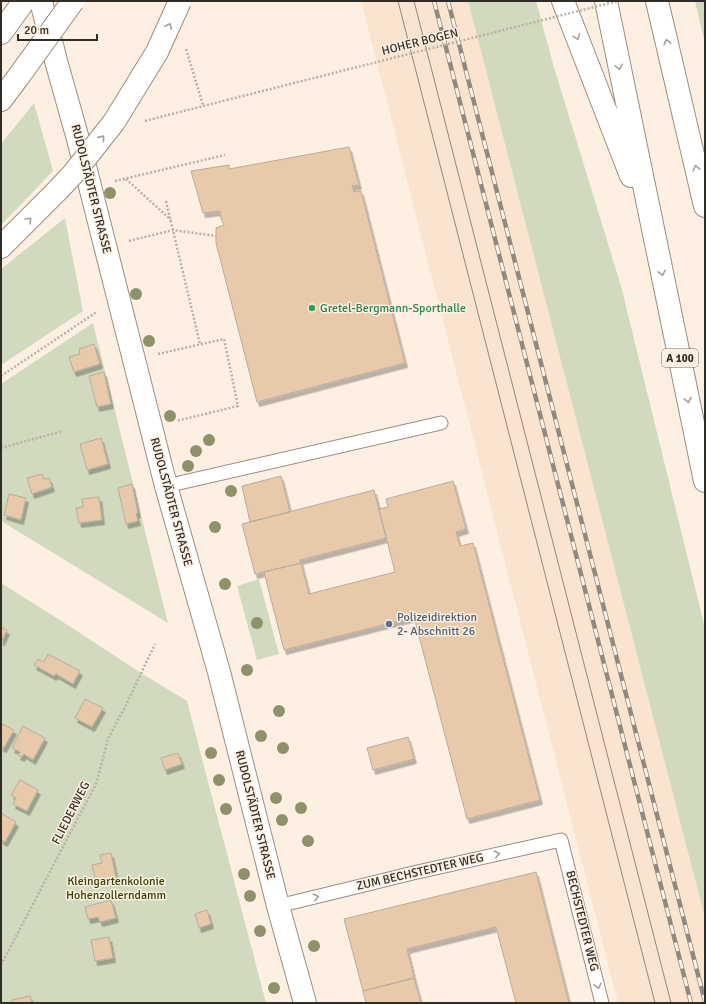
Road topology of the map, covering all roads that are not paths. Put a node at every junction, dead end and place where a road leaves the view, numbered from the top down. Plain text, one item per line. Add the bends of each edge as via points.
1 (24, 1) edge
2 (40, 1) edge
3 (73, 1) edge
4 (180, 1) edge
5 (563, 1) edge
6 (606, 1) edge
7 (657, 1) edge
8 (3, 30) edge
9 (1, 100) edge
10 (705, 206) edge
11 (654, 234) junction
12 (1, 247) edge
13 (441, 423) dead end
14 (705, 481) edge
15 (166, 486) junction
16 (562, 840) joint
17 (278, 906) junction
18 (305, 1003) edge
19 (602, 1003) edge

1 - 8 main road
2 - 15 main road, RUDOLSTÄDTER STRASSE via 78,139
3 - 9 main road, bridge
12 -> 4 main road, bridge via 60,189 114,122 157,52
5 -> 11 main road
6 -> 11 main road, A 100
10 -> 7 main road
11 -> 14 main road, A 100
13 - 15 lane
15 - 17 main road, RUDOLSTÄDTER STRASSE via 218,672
17 -> 16 lane, ZUM BECHSTEDTER WEG
16 -> 19 lane, BECHSTEDTER WEG
17 - 18 main road, RUDOLSTÄDTER STRASSE

